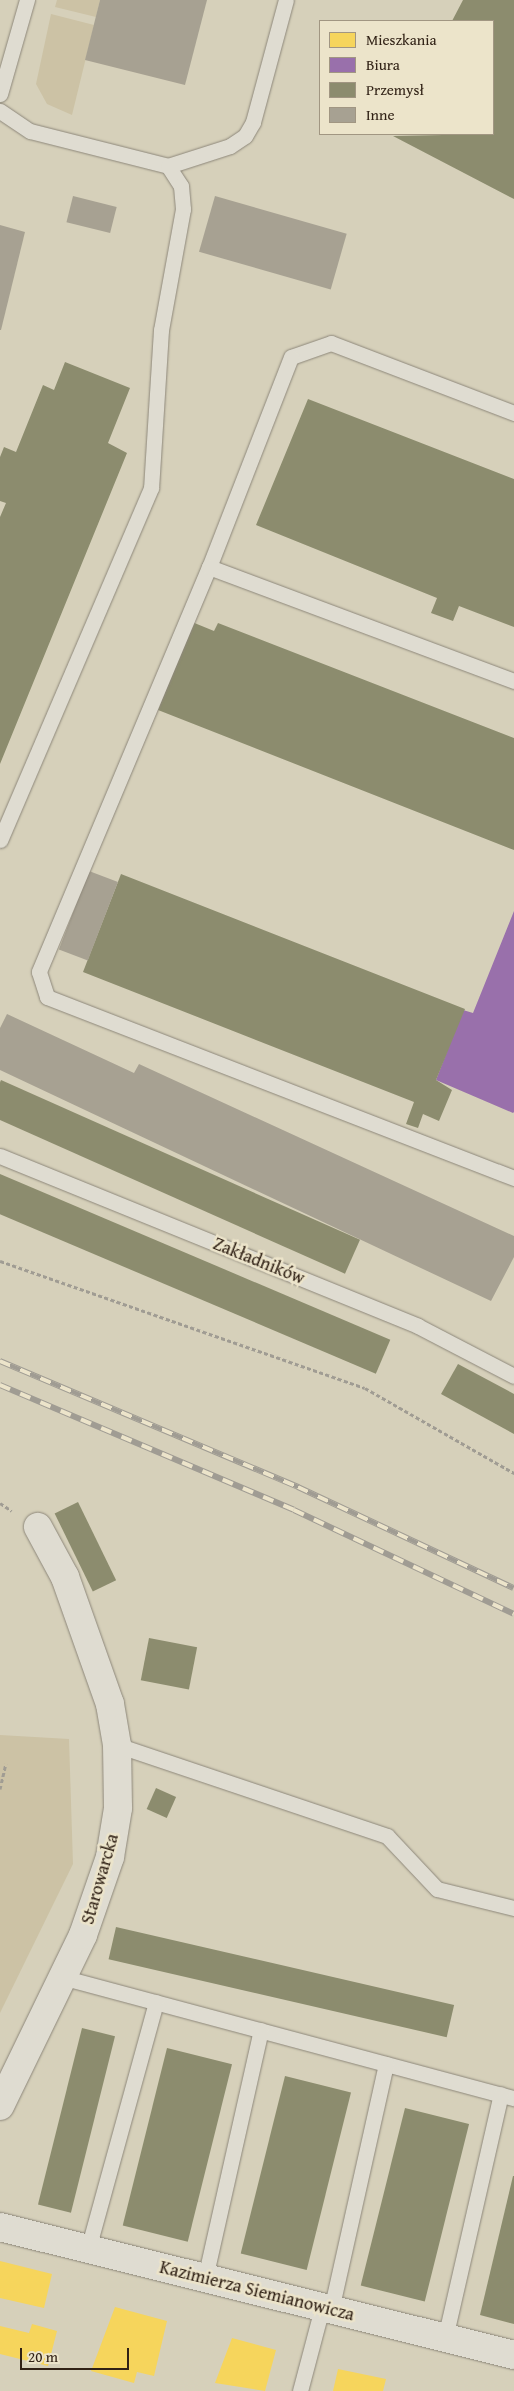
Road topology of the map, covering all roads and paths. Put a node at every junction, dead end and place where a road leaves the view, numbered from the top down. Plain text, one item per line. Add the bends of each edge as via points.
1 (27, 0) edge
2 (286, 0) edge
3 (0, 94) edge
4 (0, 111) edge
5 (168, 166) junction
6 (514, 414) edge
7 (209, 567) junction
8 (514, 681) edge
9 (0, 840) edge
10 (0, 1156) edge
11 (514, 1178) edge
12 (0, 1261) edge
13 (514, 1376) edge
14 (514, 1473) edge
15 (38, 1527) dead end
16 (117, 1745) junction
17 (6, 1764) dead end
18 (0, 1789) edge
19 (514, 1908) edge
20 (65, 1978) junction
21 (156, 2002) junction
22 (261, 2030) junction
23 (386, 2064) junction
24 (508, 2096) edge
25 (0, 2106) edge
26 (0, 2227) edge
27 (88, 2249) junction
28 (205, 2278) junction
29 (327, 2309) junction
30 (445, 2338) junction
31 (514, 2355) edge
32 (300, 2391) edge

1 - 3 lane
2 - 5 lane via 253,122 245,136 230,146
4 - 5 lane via 30,131
5 - 9 lane via 182,186 183,209 160,330 151,488
6 - 7 lane via 332,343 291,357
7 - 8 lane
7 - 11 lane via 39,972 47,997
10 - 13 lane, Zakładników via 418,1326
12 - 14 path via 365,1388
15 - 16 street, Starowarcka via 65,1577 91,1646
16 - 19 lane via 387,1836 437,1889
16 - 20 street, Starowarcka via 118,1808 110,1857
17 - 18 path
20 - 21 lane
20 - 25 street, Starowarcka
21 - 22 lane
21 - 27 lane
22 - 23 lane
22 - 28 lane
23 - 24 lane
23 - 29 lane
24 - 30 lane
26 - 27 street, Kazimierza Siemianowicza
27 - 28 street, Kazimierza Siemianowicza
28 - 29 street, Kazimierza Siemianowicza
29 - 30 street, Kazimierza Siemianowicza
29 - 32 lane
30 - 31 street, Kazimierza Siemianowicza

